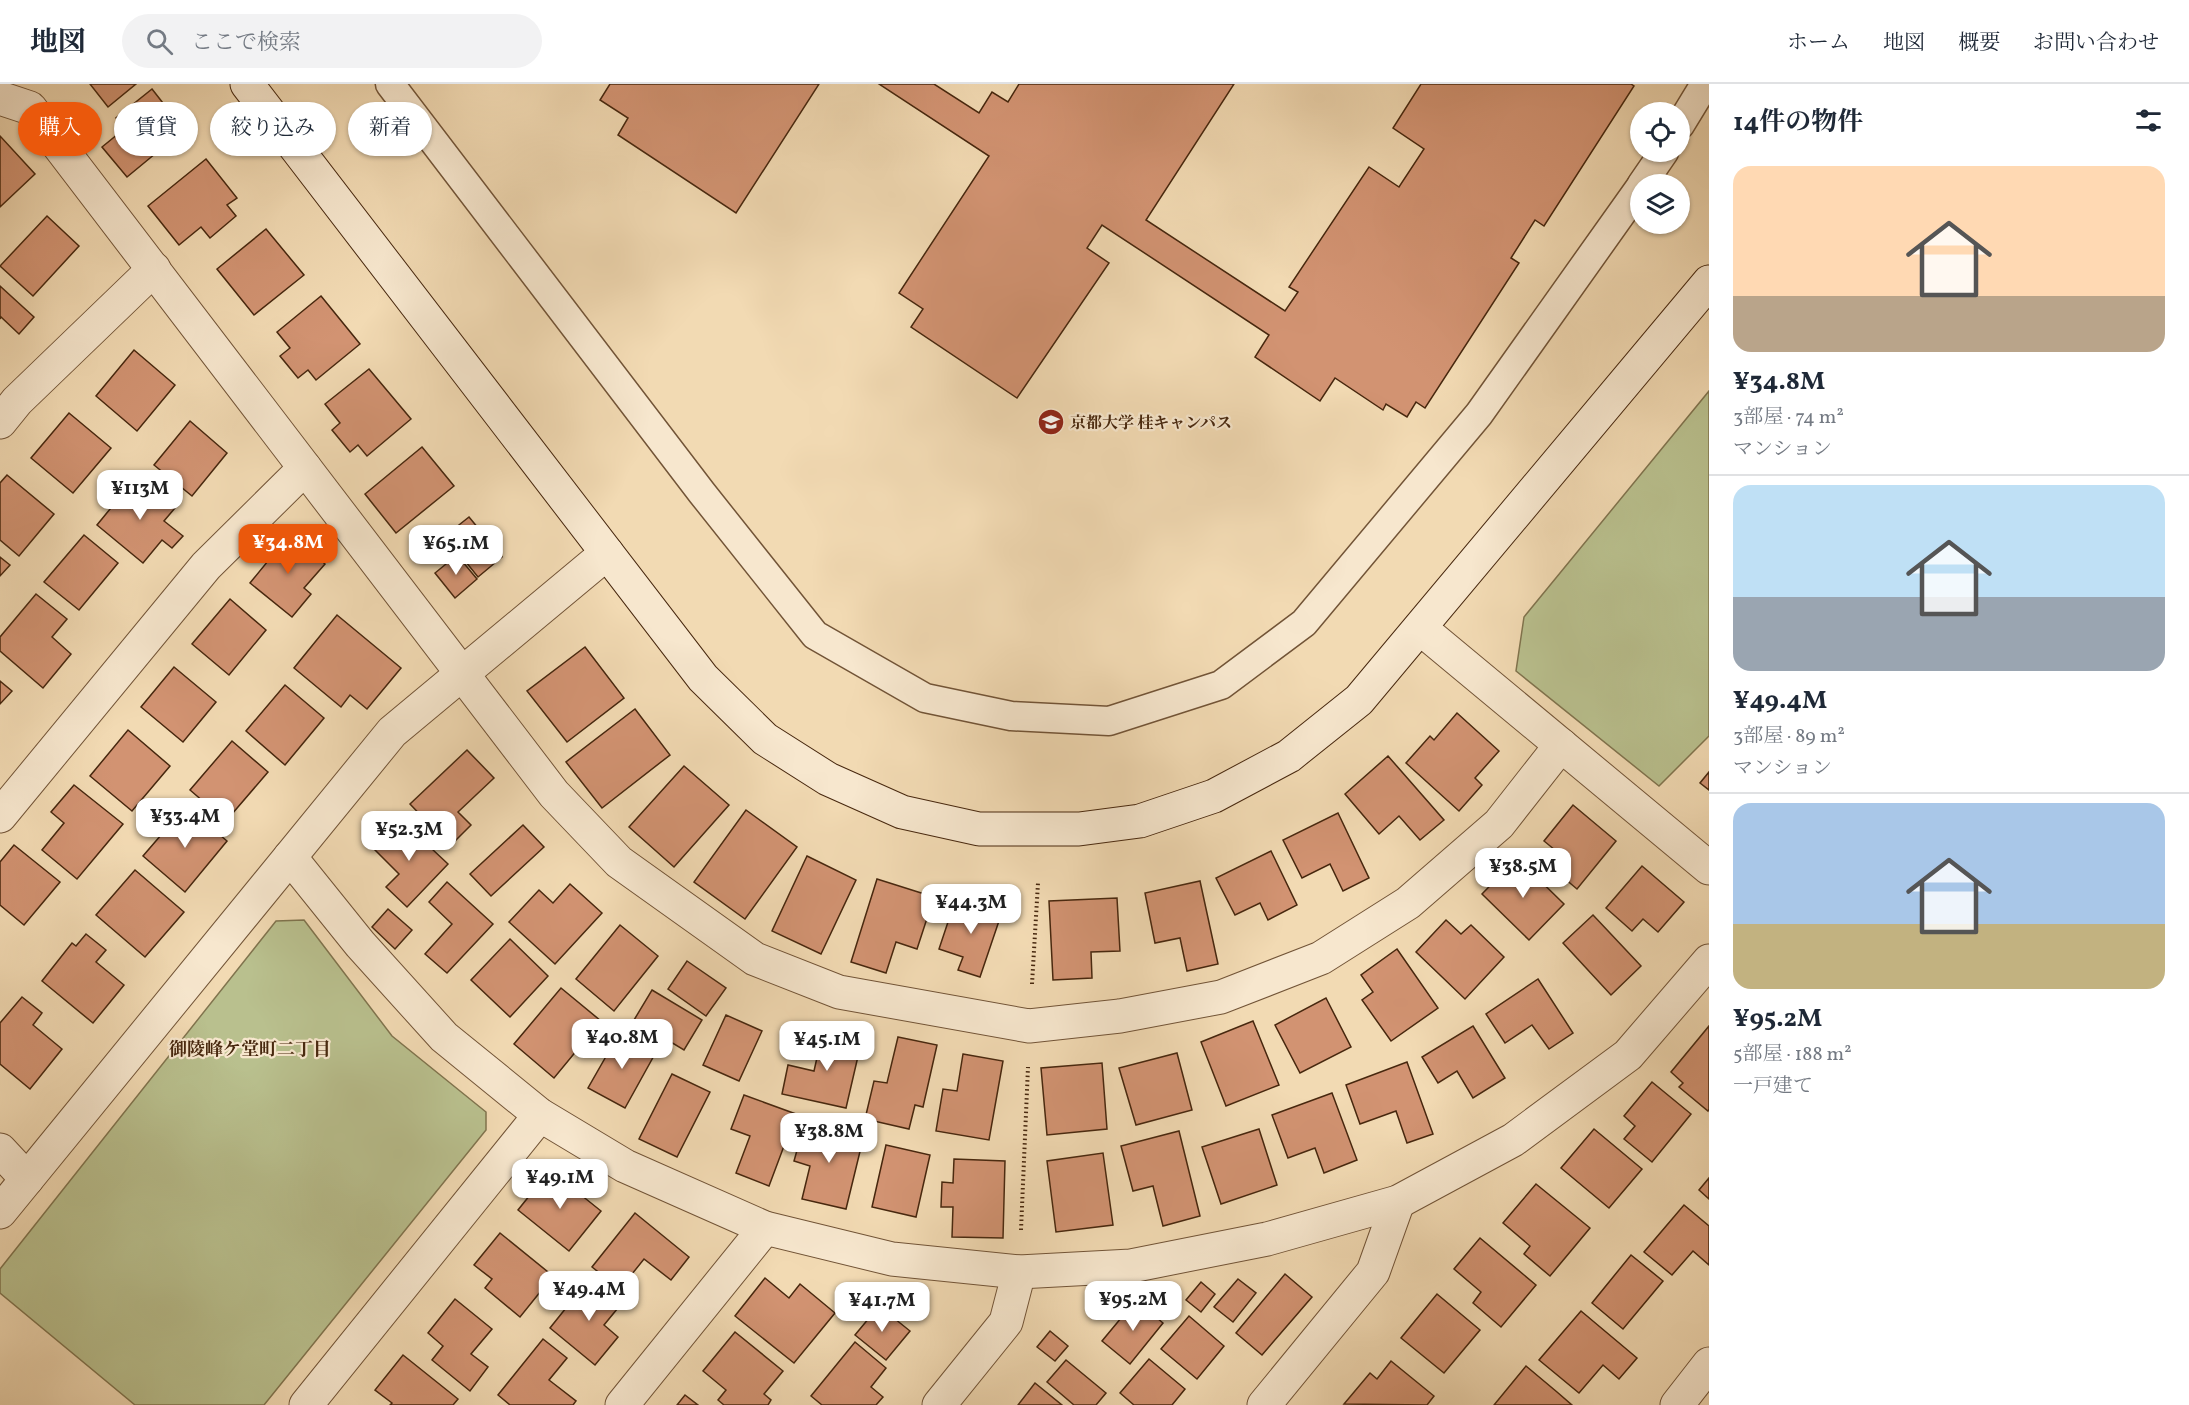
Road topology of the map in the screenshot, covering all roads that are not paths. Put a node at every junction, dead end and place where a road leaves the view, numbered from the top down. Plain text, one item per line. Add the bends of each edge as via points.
1 (247, 84) edge
2 (390, 84) edge
3 (1705, 84) edge
4 (0, 98) edge
5 (1690, 109) edge
6 (1630, 202) edge
7 (154, 269) junction
8 (1709, 282) edge
9 (0, 422) edge
10 (305, 468) junction
11 (607, 553) junction
12 (1420, 628) junction
13 (462, 673) junction
14 (1562, 745) junction
15 (0, 816) edge
16 (290, 857) junction
17 (1709, 868) edge
18 (1709, 961) edge
19 (540, 1115) junction
20 (0, 1150) edge
21 (27, 1179) junction
22 (1398, 1202) junction
23 (0, 1212) edge
24 (765, 1228) junction
25 (1019, 1272) junction
26 (1709, 1364) edge
27 (306, 1405) edge
28 (622, 1405) edge
29 (939, 1405) edge
30 (1264, 1405) edge
31 (1677, 1405) edge

1 - 11 street
2 - 6 lane via 815,635 925,698 1011,716 1109,721 1221,685 1304,623 1479,414
3 - 5 lane
4 - 7 street via 30,108
7 - 9 street
7 - 10 street
8 - 12 street
10 - 13 street
10 - 15 street via 206,566
11 - 12 street via 703,678 765,739 828,779 902,812 979,829 1079,829 1140,821 1214,796 1289,756 1359,700
11 - 13 street
12 - 14 street
13 - 14 street via 554,794 619,862 755,959 839,992 1029,1026 1120,1016 1221,997 1321,958 1408,903 1499,824
13 - 16 street via 392,732
14 - 17 street
16 - 19 street via 360,944 444,1037
16 - 21 street
18 - 22 street via 1628,1055 1513,1140
19 - 24 street via 625,1166
19 - 27 street
20 - 21 street
21 - 23 street
22 - 25 street via 1267,1239 1131,1266
22 - 30 street via 1373,1272
24 - 25 street via 892,1259
24 - 28 street
25 - 29 street via 1006,1322
26 - 31 street

